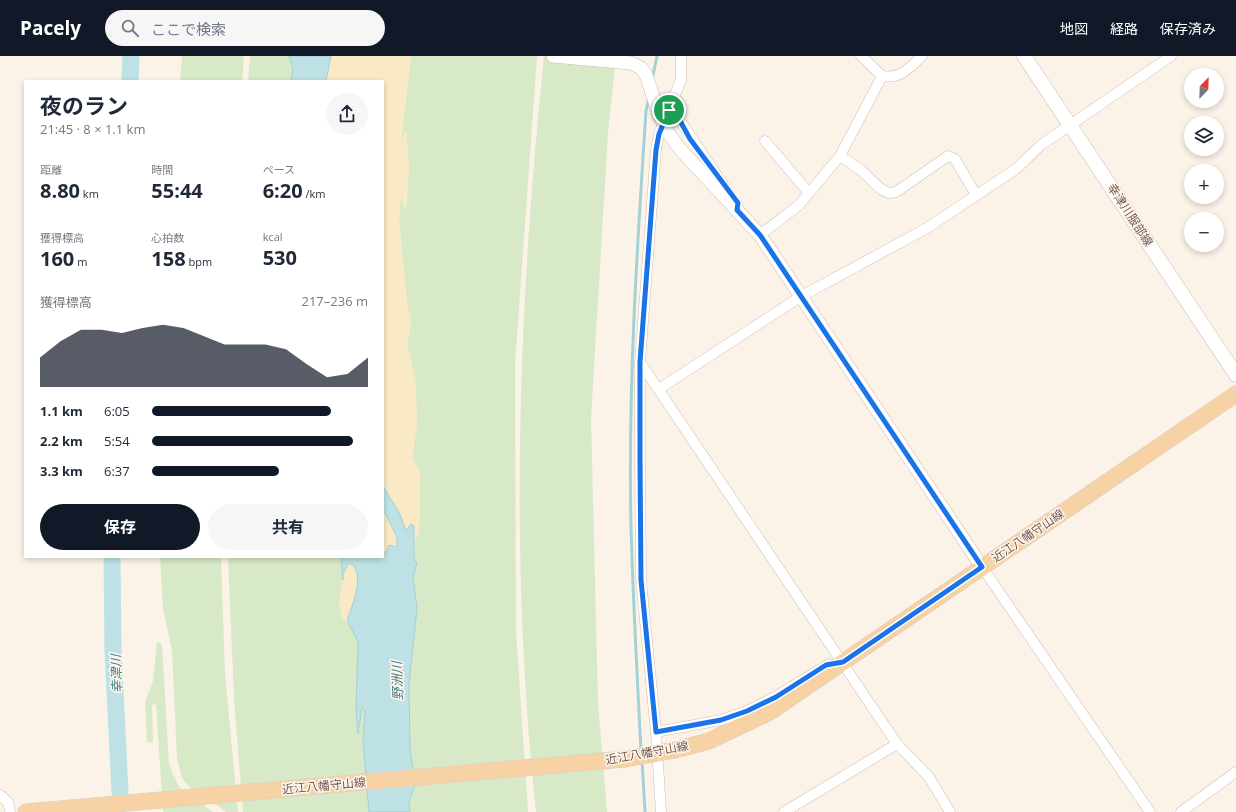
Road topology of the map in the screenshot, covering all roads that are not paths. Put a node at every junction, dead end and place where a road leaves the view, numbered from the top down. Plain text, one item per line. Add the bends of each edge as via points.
1 (554, 56) edge
2 (681, 56) edge
3 (861, 56) edge
4 (922, 56) edge
5 (1024, 56) edge
6 (1170, 56) edge
7 (882, 76) junction
8 (664, 112) junction
9 (1071, 125) junction
10 (765, 141) dead end
11 (840, 156) junction
12 (809, 193) junction
13 (976, 195) junction
14 (737, 210) junction
15 (760, 235) junction
16 (800, 297) junction
17 (640, 362) junction
18 (1236, 375) edge
19 (659, 389) junction
20 (1236, 394) edge
21 (982, 567) junction
22 (843, 662) junction
23 (656, 732) junction
24 (897, 744) junction
25 (1236, 772) edge
26 (0, 795) edge
27 (142, 804) edge
28 (10, 812) edge
29 (26, 812) edge
30 (661, 812) edge
31 (784, 812) edge
32 (950, 812) edge
33 (1150, 812) edge
34 (1182, 812) edge

1 - 8 street via 626,63 641,68
2 - 8 street via 682,80
3 - 7 street
4 - 7 street via 901,74
5 - 9 main road, 幸津川服部線
6 - 9 street
7 - 11 street
8 - 14 street, bridge via 667,131 680,149
8 - 14 street via 679,119 690,139 738,203
8 - 17 street via 656,150
9 - 13 street via 1041,145 1016,169
9 - 18 main road, 幸津川服部線
10 - 12 street
11 - 12 street
11 - 13 street via 889,193 896,192 948,156 955,159
12 - 15 street via 799,205
13 - 16 street via 927,228
14 - 15 street
15 - 16 street
16 - 19 street
16 - 21 street
17 - 19 street
17 - 23 street via 641,580
19 - 22 street
20 - 21 main road, 近江八幡守山線
21 - 22 main road, 近江八幡守山線
21 - 33 street
22 - 23 street via 826,665 776,697 747,711 721,720
22 - 24 street
22 - 27 main road, 近江八幡守山線, bridge via 770,712 709,740 675,750 622,759
23 - 30 street
24 - 31 street
24 - 32 street via 929,777
25 - 34 street
26 - 28 street via 8,802
27 - 29 main road, 近江八幡守山線

